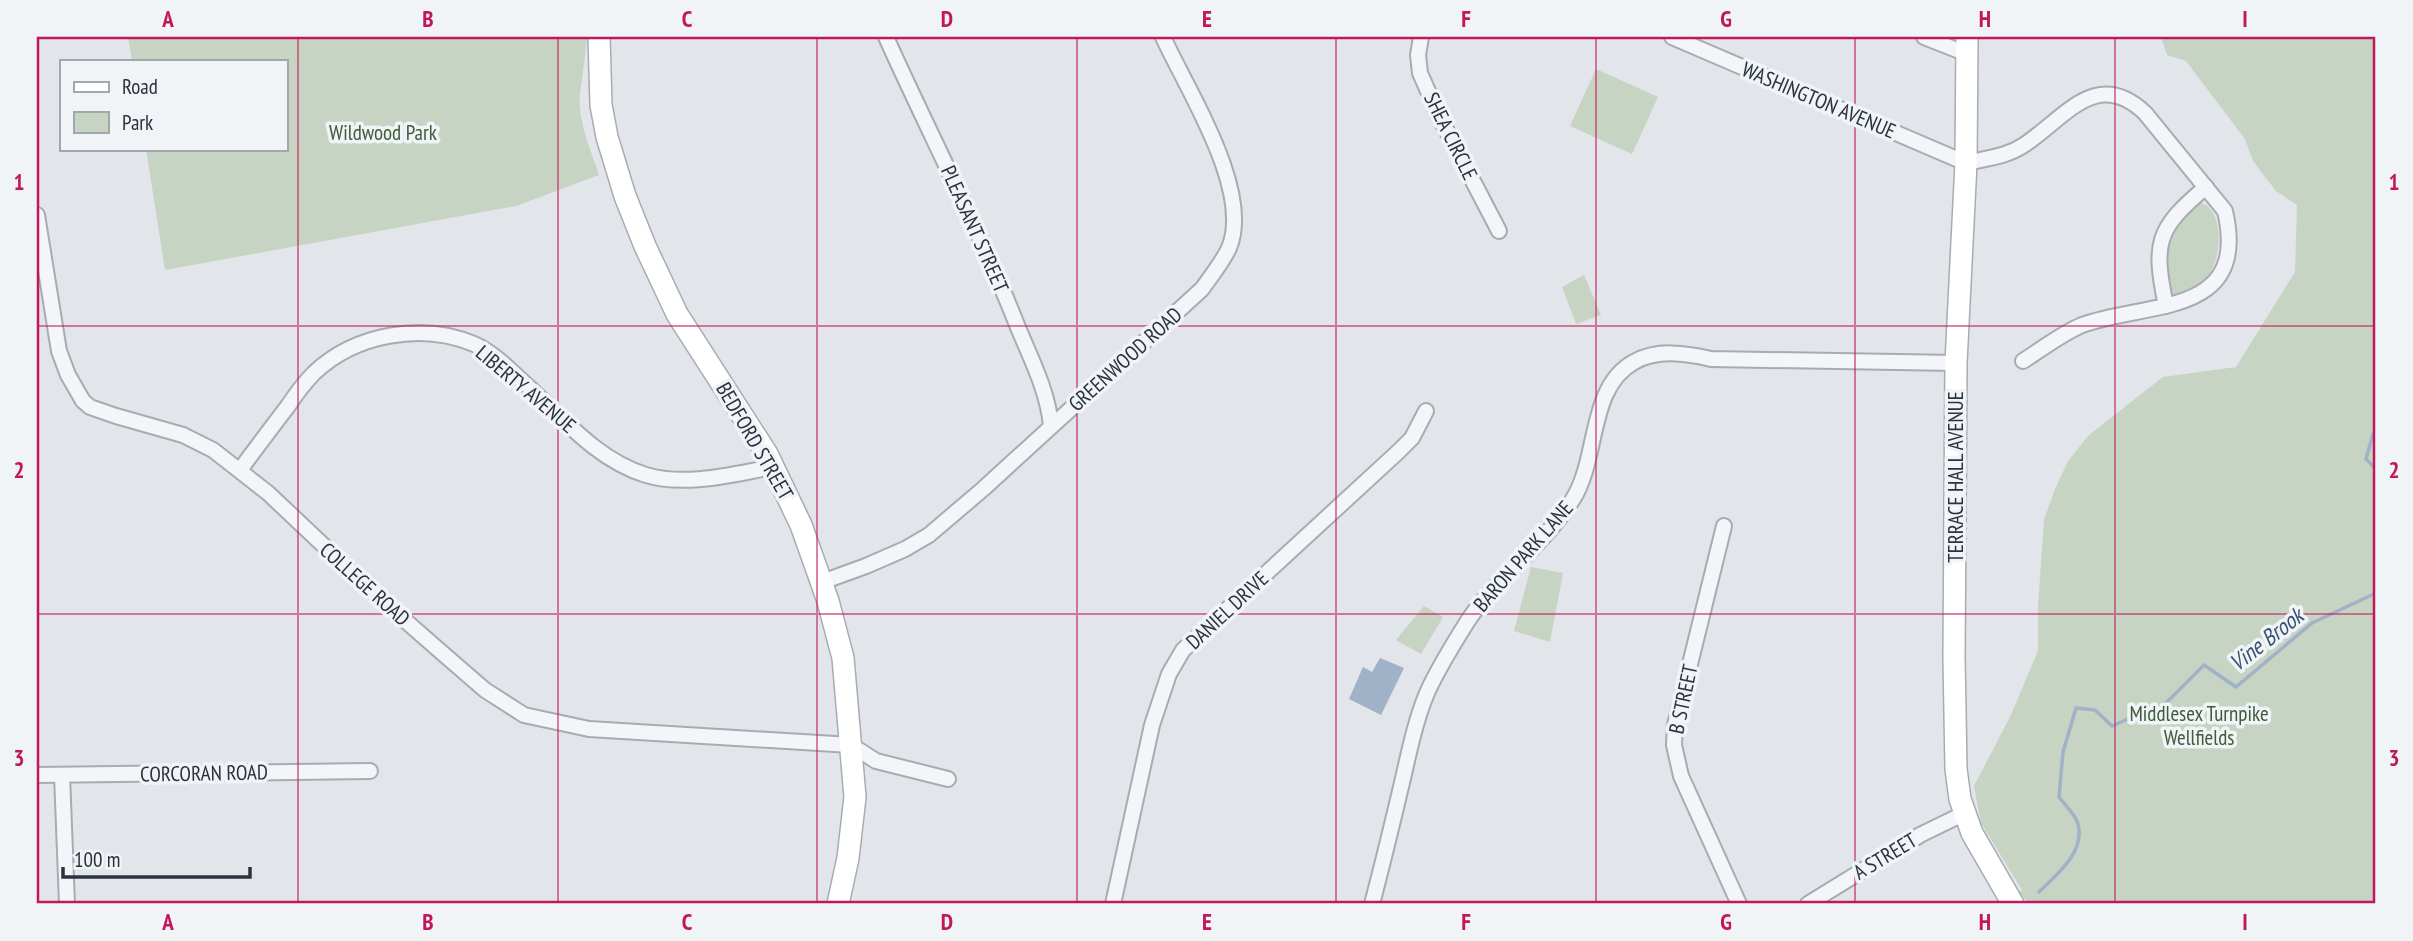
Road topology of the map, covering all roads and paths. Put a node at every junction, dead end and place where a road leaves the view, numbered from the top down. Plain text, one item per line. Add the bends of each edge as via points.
1 (599, 37) edge
2 (886, 37) edge
3 (1163, 37) edge
4 (1421, 37) edge
5 (1672, 37) edge
6 (1924, 37) edge
7 (1701, 43) edge
8 (1967, 45) edge
9 (1966, 163) junction
10 (2206, 187) junction
11 (37, 215) edge
12 (1499, 231) dead end
13 (2166, 306) junction
14 (2023, 361) dead end
15 (1956, 363) junction
16 (1426, 411) dead end
17 (1051, 426) junction
18 (773, 467) junction
19 (240, 470) junction
20 (1724, 526) dead end
21 (822, 582) junction
22 (851, 745) junction
23 (370, 771) dead end
24 (37, 775) edge
25 (62, 775) junction
26 (948, 779) dead end
27 (1965, 813) junction
28 (67, 904) edge
29 (838, 904) edge
30 (1113, 904) edge
31 (1372, 904) edge
32 (1739, 904) edge
33 (1808, 904) edge
34 (2012, 904) edge

1 - 18 main road, BEDFORD STREET via 600,95 607,137 645,246 677,314
2 - 17 street, PLEASANT STREET via 973,219 1025,344
3 - 17 street, GREENWOOD ROAD via 1230,186 1234,225 1230,246 1202,289
4 - 12 street, SHEA CIRCLE via 1420,73
5 - 7 street, WASHINGTON AVENUE
6 - 8 street
7 - 9 street, WASHINGTON AVENUE
8 - 9 main road, TERRACE HALL AVENUE
9 - 10 street via 2005,156 2078,103 2103,93 2133,102
9 - 15 main road, TERRACE HALL AVENUE
10 - 13 street via 2175,215 2160,245 2158,266
10 - 13 street via 2225,211 2229,228 2224,264 2203,293
11 - 19 street, COLLEGE ROAD via 59,351 83,401 199,441
13 - 14 street via 2082,326
15 - 27 main road, TERRACE HALL AVENUE via 1954,738
15 - 31 street, BARON PARK LANE via 1711,359 1663,353 1641,358 1617,374 1603,399 1578,491 1544,538 1488,593 1428,691
16 - 30 street, DANIEL DRIVE via 1412,438 1399,451 1183,650 1169,674 1152,725
17 - 21 street, GREENWOOD ROAD via 929,535 886,558
18 - 19 street, LIBERTY AVENUE via 683,480 623,467 477,345 448,337 405,334 360,344 326,362 299,389
18 - 21 main road, BEDFORD STREET
19 - 22 street, COLLEGE ROAD via 485,690 524,715 614,731
20 - 32 street, B STREET via 1674,745 1681,776
21 - 22 main road, BEDFORD STREET via 843,658
22 - 26 street via 876,761
22 - 29 main road, BEDFORD STREET via 855,797
23 - 25 street, CORCORAN ROAD
24 - 25 street, CORCORAN ROAD
25 - 28 street
27 - 33 street, A STREET
27 - 34 main road, TERRACE HALL AVENUE

